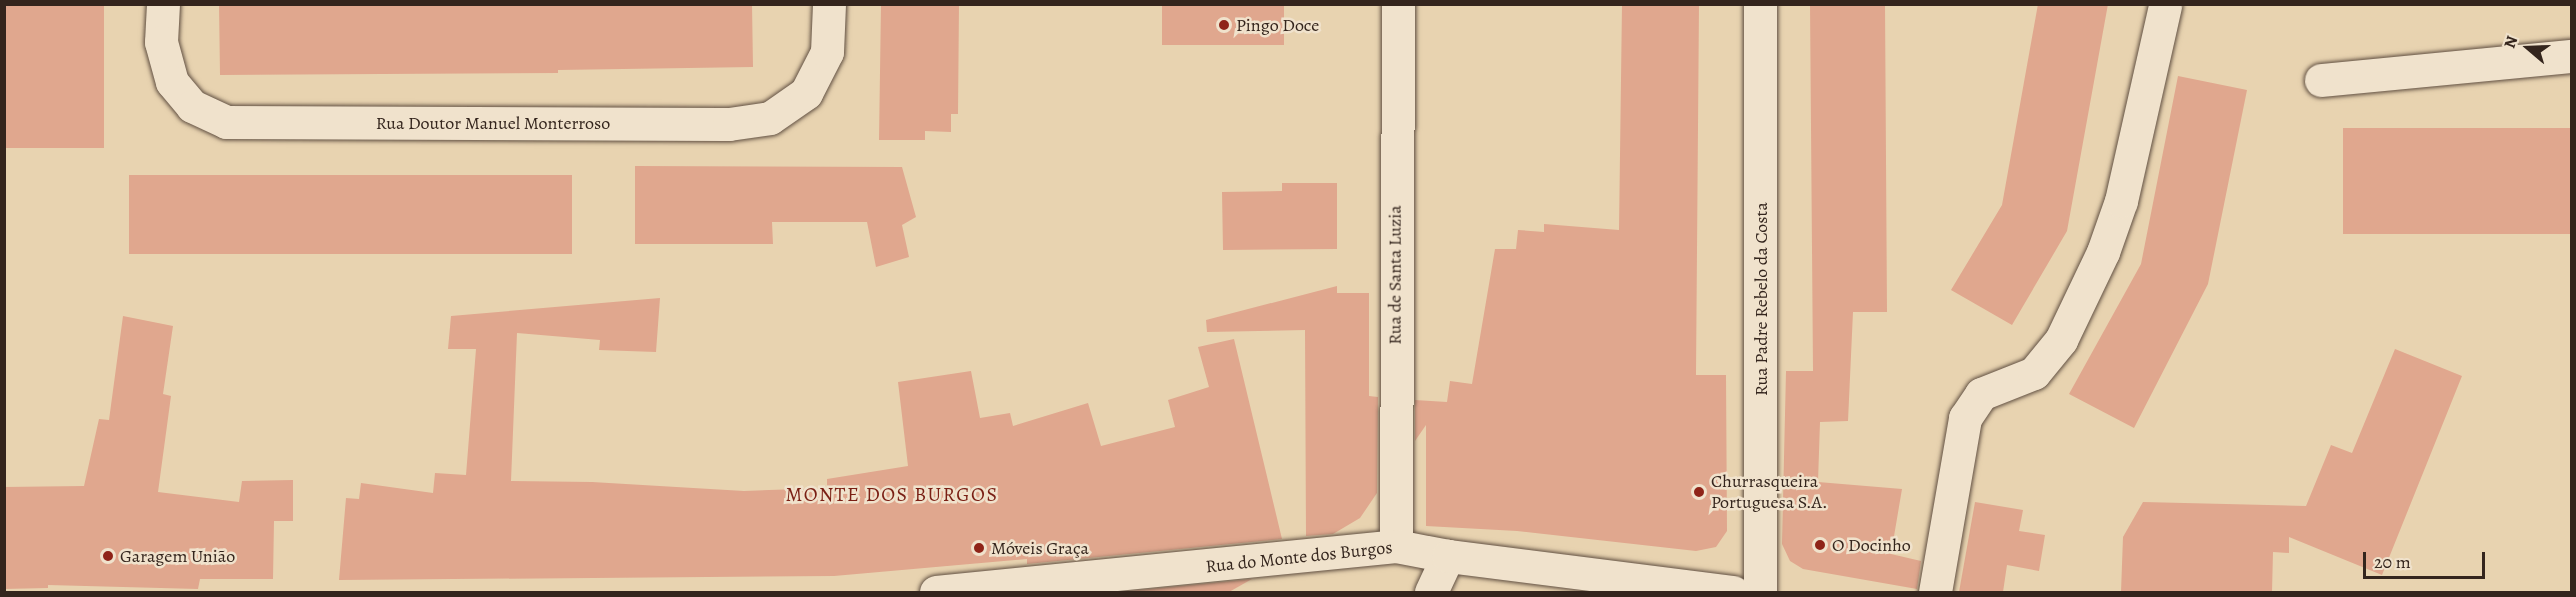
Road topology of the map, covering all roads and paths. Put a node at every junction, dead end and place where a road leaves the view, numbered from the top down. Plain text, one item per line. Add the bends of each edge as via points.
1 (163, 4) edge
2 (829, 4) edge
3 (1398, 4) edge
4 (1760, 4) edge
5 (2165, 6) dead end
6 (2571, 56) edge
7 (2321, 80) dead end
8 (1396, 546) junction
9 (1448, 556) junction
10 (936, 592) edge
11 (1431, 592) edge
12 (1733, 592) edge
13 (1760, 592) edge
14 (1935, 592) edge

1 - 2 street, Rua Doutor Manuel Monterroso via 161,42 172,82 192,106 226,122 705,124 770,118 806,93 827,52
3 - 8 street, Rua de Santa Luzia
4 - 13 street, Rua Padre Rebelo da Costa
5 - 14 street via 2121,201 2103,252 2061,340 2034,373 1981,394 1965,418
6 - 7 street
8 - 9 street, Rua do Monte dos Burgos
8 - 10 street, Rua do Monte dos Burgos
9 - 11 street
9 - 12 street, Rua do Monte dos Burgos

